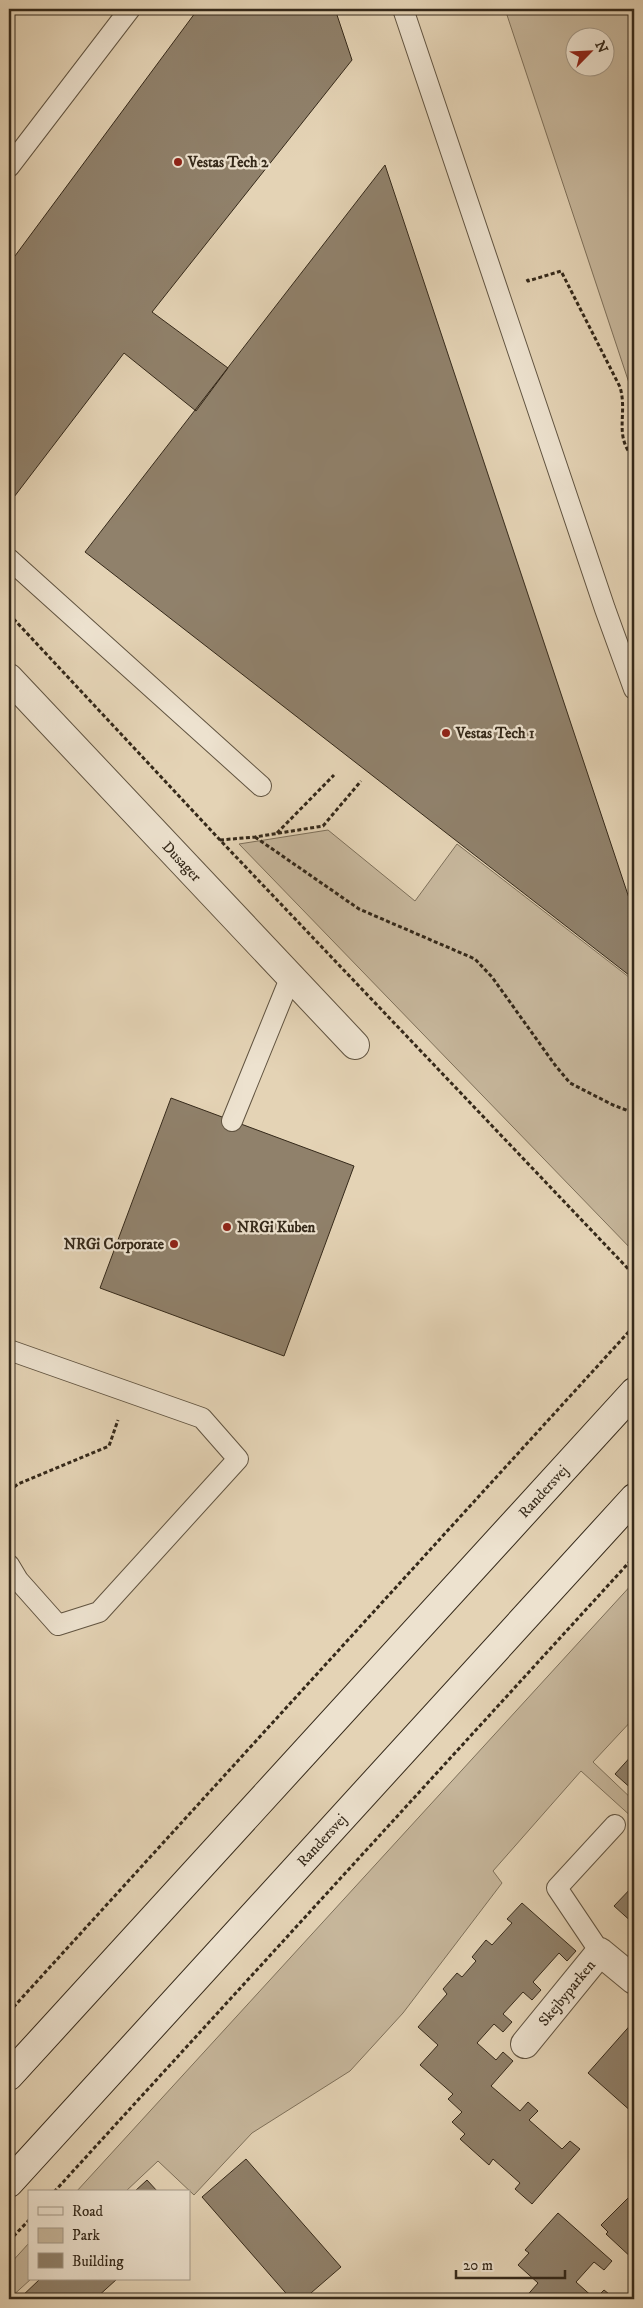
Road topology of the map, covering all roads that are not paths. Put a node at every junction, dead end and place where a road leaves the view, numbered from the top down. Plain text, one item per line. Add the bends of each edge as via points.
1 (130, 9) edge
2 (403, 9) edge
3 (9, 167) edge
4 (9, 560) edge
5 (9, 678) edge
6 (634, 690) edge
7 (261, 786) dead end
8 (291, 976) junction
9 (355, 1045) dead end
10 (232, 1120) dead end
11 (9, 1350) edge
12 (634, 1392) edge
13 (634, 1498) edge
14 (9, 1566) edge
15 (614, 1825) dead end
16 (600, 1952) junction
17 (634, 1980) edge
18 (525, 2044) dead end
19 (9, 2076) edge
20 (9, 2183) edge

1 - 3 lane
2 - 6 lane
4 - 7 lane
5 - 8 main road, Dusager
8 - 9 main road, Dusager
8 - 10 lane
11 - 14 lane via 202,1418 238,1459 99,1612 58,1624
12 - 19 main road, Randersvej
13 - 20 main road, Randersvej
15 - 16 lane via 557,1888
16 - 17 main road, Skejbyparken
16 - 18 main road, Skejbyparken

